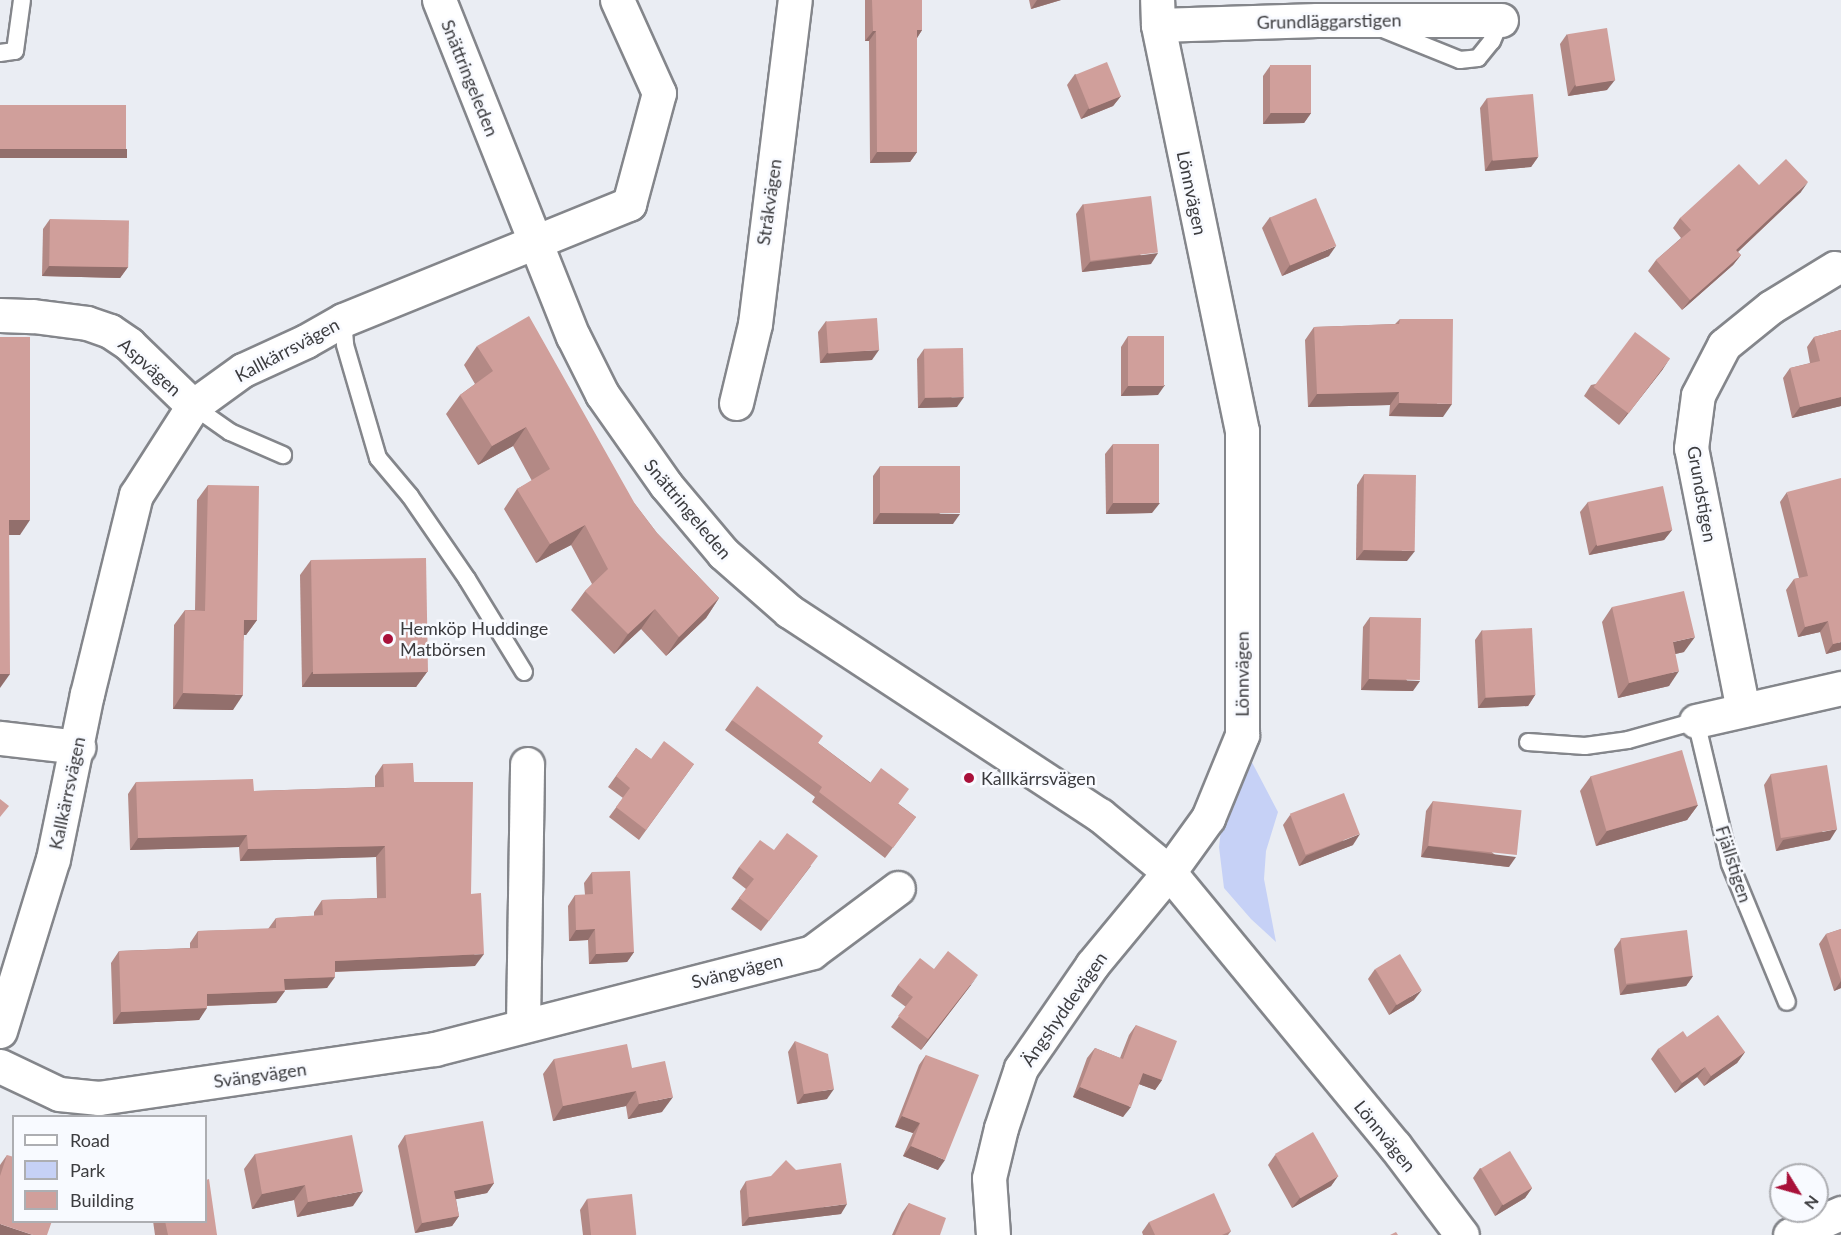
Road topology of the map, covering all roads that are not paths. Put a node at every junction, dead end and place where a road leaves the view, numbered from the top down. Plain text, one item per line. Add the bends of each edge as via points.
1 (22, 0) edge
2 (439, 0) edge
3 (617, 0) edge
4 (795, 0) edge
5 (1157, 13) edge
6 (1501, 20) dead end
7 (0, 53) edge
8 (535, 242) junction
9 (1835, 268) dead end
10 (0, 315) edge
11 (343, 320) junction
12 (736, 403) dead end
13 (193, 406) junction
14 (283, 455) dead end
15 (524, 672) dead end
16 (1841, 688) edge
17 (1743, 710) junction
18 (1696, 721) junction
19 (0, 738) edge
20 (1528, 742) dead end
21 (78, 747) junction
22 (527, 764) dead end
23 (1169, 872) junction
24 (898, 888) dead end
25 (1787, 1002) dead end
26 (523, 1024) junction
27 (0, 1031) edge
28 (0, 1066) edge
29 (1841, 1213) edge
30 (993, 1235) edge
31 (1462, 1235) edge
32 (1790, 1235) edge

1 - 7 lane via 15,51
2 - 8 street, Snättringeleden
3 - 8 street, Kallkärrsvägen via 659,93 629,204
4 - 12 street, Stråkvägen via 755,324
5 - 6 street, Grundläggarstigen
5 - 23 street, Lönnvägen via 1242,431 1242,735 1208,818
8 - 11 street, Kallkärrsvägen
8 - 23 street, Snättringeleden via 573,336 602,394 640,451 723,554 789,611 1100,815
9 - 17 street, Grundstigen via 1771,307 1724,345 1698,395 1691,448
10 - 13 street, Aspvägen via 87,323 110,331 129,344
11 - 13 street, Kallkärrsvägen via 243,370
11 - 15 lane via 348,356 378,458 410,496 467,579
13 - 14 lane via 230,432
13 - 21 street, Kallkärrsvägen via 135,495
16 - 17 street
17 - 18 street
18 - 20 lane via 1628,740 1585,746
18 - 25 lane, Fjällstigen via 1730,864
19 - 21 street
21 - 27 street, Kallkärrsvägen via 53,859
22 - 26 street
23 - 30 street, Ängshyddevägen via 1092,965 1021,1068 989,1178
23 - 31 street, Lönnvägen via 1395,1146
24 - 26 street, Svängvägen via 813,952
26 - 28 street, Svängvägen via 435,1049 99,1098 59,1094
29 - 32 street

